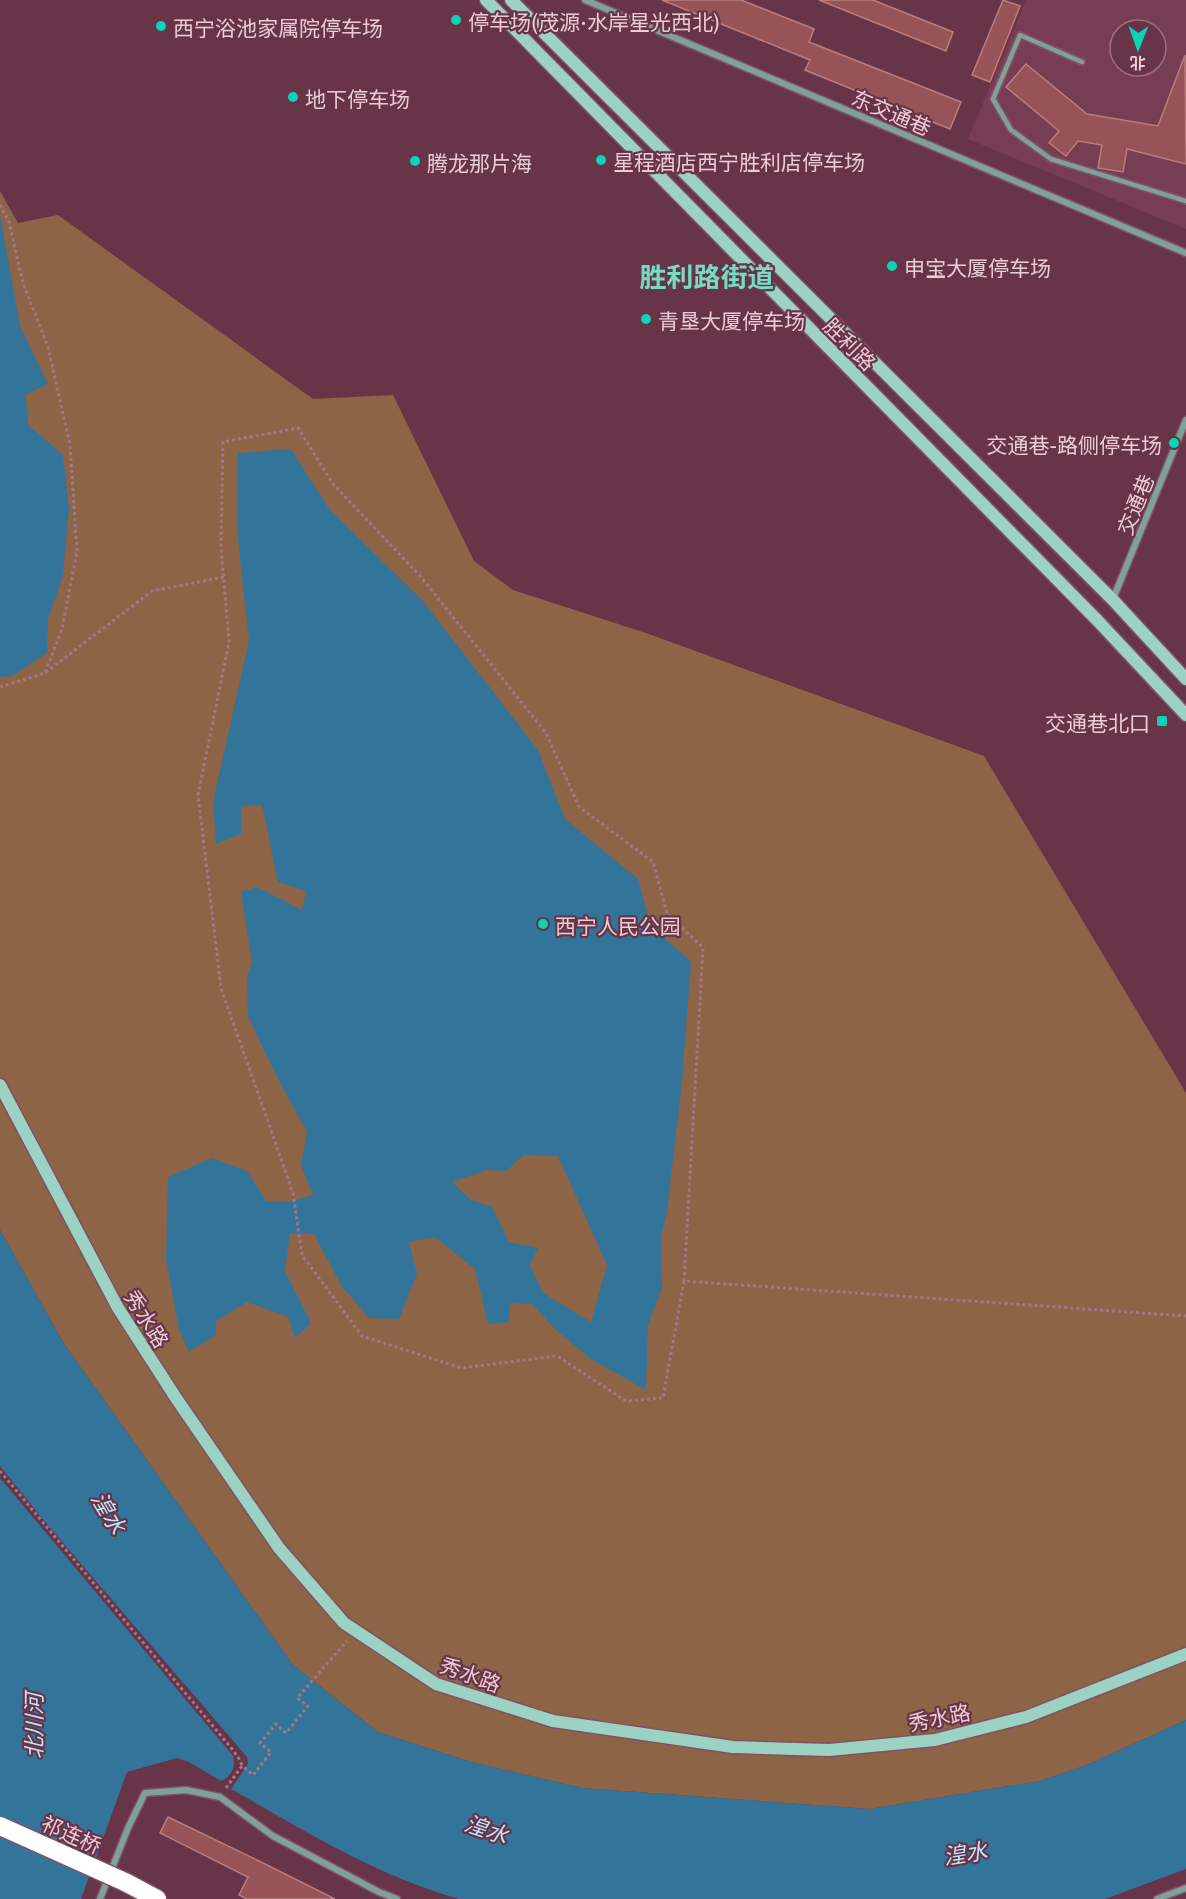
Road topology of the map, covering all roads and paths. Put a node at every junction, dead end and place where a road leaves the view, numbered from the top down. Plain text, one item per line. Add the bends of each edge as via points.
1 (486, 0) edge
2 (511, 0) edge
3 (585, 0) edge
4 (1082, 62) dead end
5 (1186, 201) edge
6 (0, 205) edge
7 (1186, 253) edge
8 (1186, 420) edge
9 (224, 577) junction
10 (1113, 600) junction
11 (45, 673) junction
12 (1186, 679) edge
13 (0, 687) edge
14 (1186, 715) edge
15 (0, 1085) edge
16 (684, 1281) junction
17 (1186, 1316) edge
18 (0, 1471) edge
19 (356, 1631) junction
20 (1186, 1654) edge
21 (242, 1766) junction
22 (226, 1787) dead end
23 (0, 1826) edge
24 (1186, 1888) edge
25 (100, 1899) edge
26 (157, 1899) edge
27 (397, 1899) edge
28 (1157, 1899) edge

1 - 14 main road, 胜利路
2 - 10 main road, 胜利路
3 - 7 street, 东交通巷
4 - 5 lane via 1020,35 993,99 1011,130 1051,159
6 - 11 path via 9,222 23,283 48,347 70,445 78,551 62,628
8 - 10 street, 交通巷
9 - 11 path via 152,591
9 - 16 path via 223,442 298,428 333,484 421,577 546,733 579,807 653,862 667,914 703,948
9 - 16 path via 229,642 198,795 221,988 293,1193 302,1255 362,1336 461,1368 556,1356 626,1401 663,1398
10 - 12 main road, 胜利路
11 - 13 path
15 - 19 main road, 秀水路 via 118,1308 169,1388 279,1548 344,1623
16 - 17 path
18 - 21 path via 232,1749
19 - 20 main road, 秀水路 via 436,1684 553,1721 733,1747 829,1750 935,1740 1026,1717
19 - 21 path via 297,1698 308,1706 286,1733 276,1724 260,1743 271,1752 253,1775
21 - 22 path
23 - 26 highway, 祁连桥, bridge
24 - 28 street
25 - 27 street via 145,1793 186,1790 220,1797 273,1836

